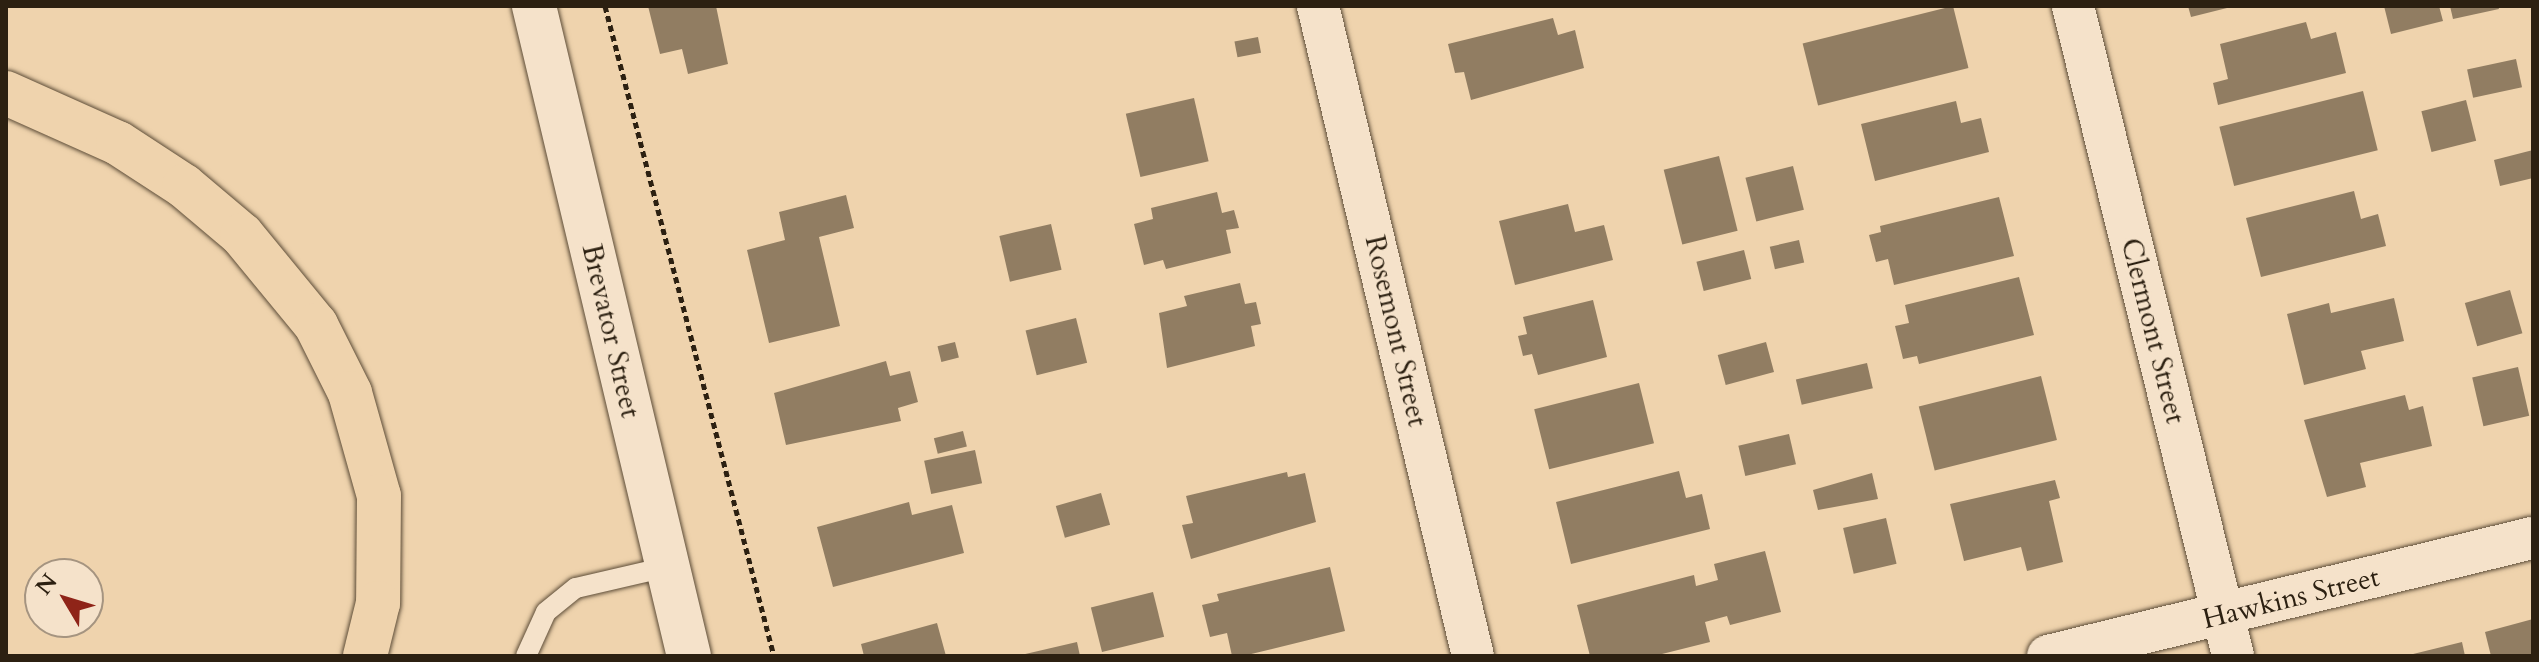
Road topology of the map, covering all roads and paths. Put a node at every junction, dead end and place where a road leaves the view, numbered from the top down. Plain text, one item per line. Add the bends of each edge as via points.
1 (534, 6) edge
2 (605, 6) edge
3 (1318, 6) edge
4 (2073, 6) edge
5 (6, 93) edge
6 (2533, 538) edge
7 (667, 567) junction
8 (2223, 615) junction
9 (365, 656) edge
10 (526, 656) edge
11 (689, 656) edge
12 (774, 656) edge
13 (1473, 656) edge
14 (2048, 656) edge
15 (2233, 656) edge

1 - 7 street, Brevator Street
2 - 12 path
3 - 13 street, Rosemont Street
4 - 8 street, Clermont Street
5 - 9 highway via 118,143 184,186 242,235 316,325 350,393 379,496 378,603
6 - 8 street, Hawkins Street
7 - 10 lane via 576,588 546,612
7 - 11 street, Brevator Street
8 - 14 street, Hawkins Street
8 - 15 street, Clermont Street

